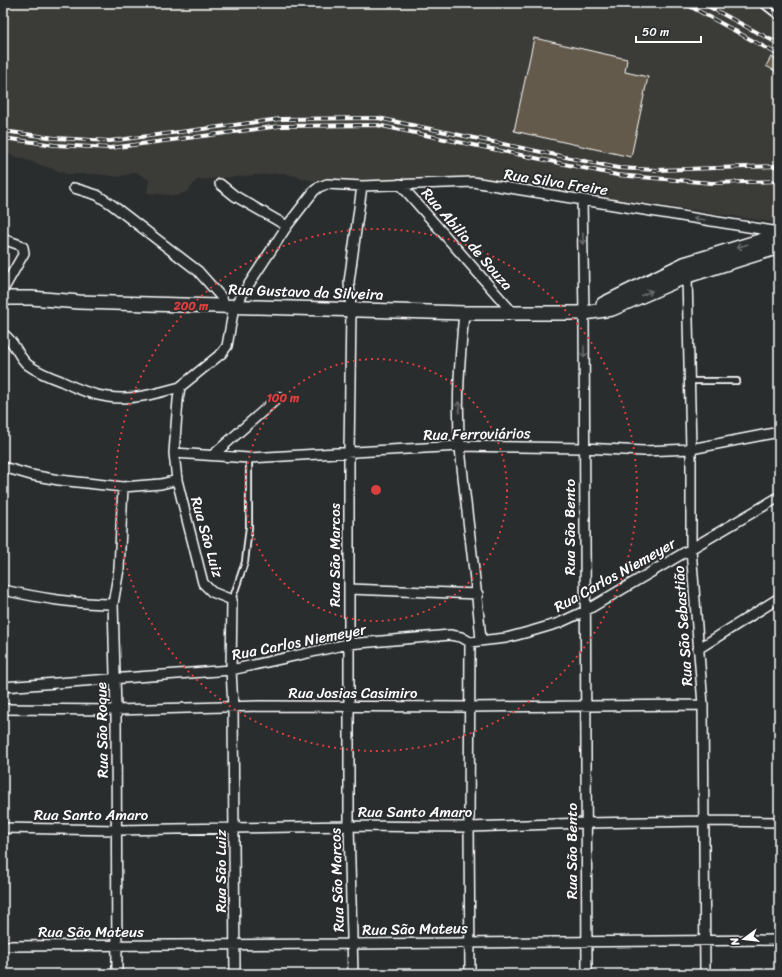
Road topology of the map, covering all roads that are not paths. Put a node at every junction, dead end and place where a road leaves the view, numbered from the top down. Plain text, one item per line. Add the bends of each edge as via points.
1 (761, 3) edge
2 (779, 16) edge
3 (220, 184) dead end
4 (400, 184) junction
5 (362, 186) junction
6 (74, 188) dead end
7 (582, 200) junction
8 (287, 226) junction
9 (779, 233) edge
10 (3, 239) edge
11 (779, 247) edge
12 (687, 276) junction
13 (3, 290) edge
14 (3, 298) edge
15 (229, 306) junction
16 (351, 310) junction
17 (464, 313) junction
18 (513, 313) junction
19 (584, 313) junction
20 (3, 334) edge
21 (689, 381) junction
22 (737, 381) dead end
23 (180, 386) junction
24 (279, 397) dead end
25 (779, 432) edge
26 (460, 446) junction
27 (583, 448) junction
28 (691, 449) junction
29 (174, 453) junction
30 (349, 453) junction
31 (213, 455) junction
32 (249, 458) junction
33 (3, 467) edge
34 (177, 480) junction
35 (123, 487) junction
36 (779, 497) edge
37 (691, 549) junction
38 (349, 589) junction
39 (3, 590) edge
40 (478, 594) junction
41 (779, 598) edge
42 (232, 600) junction
43 (113, 604) junction
44 (585, 611) junction
45 (481, 641) junction
46 (470, 642) junction
47 (348, 644) junction
48 (698, 649) junction
49 (231, 670) junction
50 (115, 679) junction
51 (3, 687) edge
52 (586, 705) junction
53 (703, 705) junction
54 (233, 707) junction
55 (349, 707) junction
56 (469, 707) junction
57 (3, 709) edge
58 (116, 710) junction
59 (703, 822) junction
60 (779, 822) edge
61 (586, 823) junction
62 (349, 826) junction
63 (469, 827) junction
64 (3, 828) edge
65 (235, 828) junction
66 (117, 830) junction
67 (779, 940) edge
68 (704, 941) junction
69 (587, 942) junction
70 (470, 943) junction
71 (353, 944) junction
72 (236, 945) junction
73 (3, 946) edge
74 (117, 946) junction
75 (117, 974) edge
76 (235, 974) edge
77 (353, 974) edge
78 (470, 974) edge
79 (587, 974) edge
80 (705, 974) edge

1 - 2 lane
3 - 8 street via 235,196
4 - 5 street, Rua Silva Freire
4 - 7 street, Rua Silva Freire via 473,182
4 - 18 street, Rua Abilio de Souza
5 - 8 street, Rua Silva Freire via 327,184 319,187
5 - 16 street, Rua São Marcos via 349,282
6 - 15 street via 97,195 111,204 198,270
9 -> 7 street, Rua Silva Freire
7 -> 19 street, Rua São Bento
8 - 15 street
9 -> 19 main road, Rua Gustavo da Silveira via 684,264
10 - 13 street via 23,247 24,253
11 - 12 main road, Rua Gustavo da Silveira
19 -> 12 main road, Rua Gustavo da Silveira via 612,309
12 - 21 street, Rua São Sebastião
14 - 15 main road, Rua Gustavo da Silveira
15 - 16 main road, Rua Gustavo da Silveira
15 - 23 street via 227,346 216,359
16 - 17 main road, Rua Gustavo da Silveira
16 - 30 street, Rua São Marcos
17 - 18 main road, Rua Gustavo da Silveira
26 -> 17 street via 459,380
18 - 19 main road, Rua Gustavo da Silveira
19 -> 27 street, Rua São Bento
20 - 23 street via 27,364 39,372 108,398 155,394
21 - 22 lane
21 - 28 street, Rua São Sebastião
23 - 29 street, Rua São Luiz
24 - 31 street
25 - 28 street, Rua Ferroviários
26 - 27 street, Rua Ferroviários
26 - 30 street, Rua Ferroviários
26 - 40 street
27 - 28 street, Rua Ferroviários via 644,451
27 - 44 street, Rua São Bento
28 - 37 street, Rua São Sebastião
29 - 31 street, Rua Ferroviários
29 - 34 street, Rua São Luiz
30 - 32 street, Rua Ferroviários
30 - 38 street, Rua São Marcos
31 - 32 street, Rua Ferroviários
32 - 42 lane via 249,528 245,562
33 - 35 street via 52,479
34 - 35 street
34 - 42 street, Rua São Luiz via 203,583 212,592
35 - 43 street, Rua São Roque via 119,569
36 - 37 street, Rua Carlos Niemeyer
37 - 44 street, Rua Carlos Niemeyer
37 - 48 street, Rua São Sebastião
38 - 40 street
38 - 47 street, Rua São Marcos
39 - 43 street via 84,604
40 - 45 street
41 - 48 street
42 - 49 street, Rua São Luiz
43 - 50 street, Rua São Roque
44 - 45 street, Rua Carlos Niemeyer via 532,631
44 - 52 street, Rua São Bento
45 - 46 street, Rua Carlos Niemeyer
46 - 47 street, Rua Carlos Niemeyer via 450,635
46 - 56 street
47 - 49 street, Rua Carlos Niemeyer
47 - 55 street, Rua São Marcos
48 - 53 street, Rua São Sebastião
49 - 50 street, Rua Carlos Niemeyer
49 - 54 street, Rua São Luiz
50 - 51 street, Rua Carlos Niemeyer
50 - 58 street, Rua São Roque
52 - 53 street, Rua Josias Casimiro
52 - 56 street, Rua Josias Casimiro
52 - 61 street, Rua São Bento
53 - 59 street, Rua São Sebastião
54 - 55 street, Rua Josias Casimiro
54 - 58 street, Rua Josias Casimiro
54 - 65 street, Rua São Luiz
55 - 56 street, Rua Josias Casimiro
55 - 62 street, Rua São Marcos
56 - 63 street
57 - 58 street, Rua Josias Casimiro
58 - 66 street, Rua São Roque
59 - 60 street, Rua Santo Amaro
59 - 61 street, Rua Santo Amaro
59 - 68 street, Rua São Sebastião
61 - 63 street, Rua Santo Amaro
61 - 69 street, Rua São Bento
62 - 63 street, Rua Santo Amaro
62 - 65 street, Rua Santo Amaro
62 - 71 street, Rua São Marcos
63 - 70 street
64 - 66 street, Rua Santo Amaro
65 - 66 street, Rua Santo Amaro
65 - 72 street, Rua São Luiz
66 - 74 street, Rua São Roque
67 - 68 street, Rua São Mateus
68 - 69 street, Rua São Mateus
68 - 80 street, Rua São Sebastião
69 - 70 street, Rua São Mateus
69 - 79 street, Rua São Bento
70 - 71 street, Rua São Mateus
70 - 78 street
71 - 72 street, Rua São Mateus
71 - 77 street, Rua São Marcos
72 - 74 street, Rua São Mateus
72 - 76 street, Rua São Luiz
73 - 74 street, Rua São Mateus
74 - 75 street, Rua São Roque

